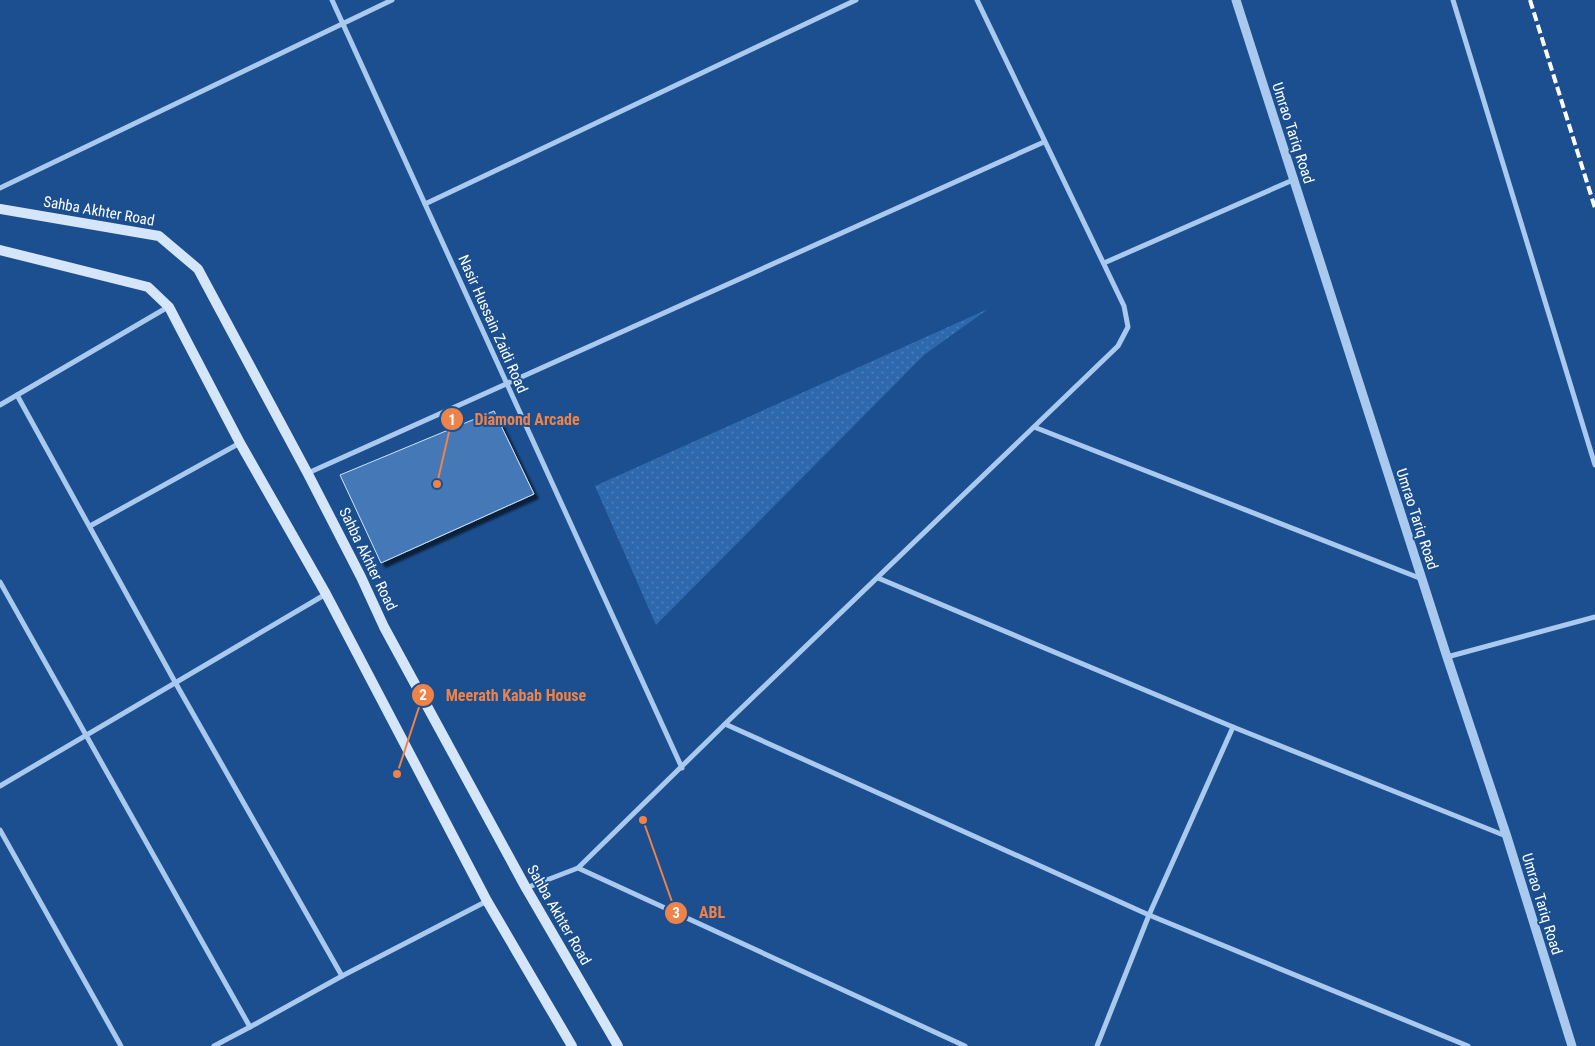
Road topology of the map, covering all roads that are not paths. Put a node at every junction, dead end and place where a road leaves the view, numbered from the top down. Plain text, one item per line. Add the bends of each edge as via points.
1 (332, 0) edge
2 (392, 0) edge
3 (856, 0) edge
4 (977, 0) edge
5 (1236, 0) edge
6 (1453, 0) edge
7 (342, 23) junction
8 (1044, 142) junction
9 (1293, 180) junction
10 (0, 188) edge
11 (425, 204) junction
12 (0, 209) edge
13 (0, 250) edge
14 (1104, 263) junction
15 (169, 307) junction
16 (506, 384) junction
17 (17, 395) junction
18 (0, 405) edge
19 (1034, 427) junction
20 (240, 443) junction
21 (1595, 465) edge
22 (308, 474) junction
23 (90, 526) junction
24 (878, 578) junction
25 (1422, 579) junction
26 (0, 582) edge
27 (326, 594) junction
28 (1595, 617) edge
29 (1447, 657) junction
30 (176, 682) junction
31 (725, 724) junction
32 (1233, 727) junction
33 (87, 735) junction
34 (682, 768) junction
35 (0, 786) edge
36 (0, 830) edge
37 (1507, 837) junction
38 (578, 868) junction
39 (526, 888) junction
40 (487, 901) junction
41 (1149, 915) junction
42 (342, 976) junction
43 (250, 1028) junction
44 (121, 1046) edge
45 (214, 1046) edge
46 (572, 1046) edge
47 (618, 1046) edge
48 (965, 1046) edge
49 (1097, 1046) edge
50 (1468, 1046) edge
51 (1572, 1046) edge

1 - 7 street, Nasir Hussain Zaidi Road
2 - 7 street
3 - 11 street
4 - 8 street
5 - 9 street, Umrao Tariq Road
6 - 21 street
7 - 10 street
7 - 11 street, Nasir Hussain Zaidi Road
8 - 14 street
8 - 16 street
9 - 14 street
9 - 25 street, Umrao Tariq Road
11 - 16 street, Nasir Hussain Zaidi Road
12 - 22 main road, Sahba Akhter Road via 159,236 198,269
13 - 15 main road via 148,287
14 - 19 street via 1124,306 1128,326 1118,346
15 - 17 street
15 - 20 main road
16 - 22 street
16 - 34 street, Nasir Hussain Zaidi Road
17 - 18 street
17 - 23 street
19 - 24 street
19 - 25 street
20 - 23 street
20 - 27 main road
22 - 39 main road, Sahba Akhter Road via 384,627
23 - 30 street
24 - 31 street
24 - 32 street
25 - 29 street, Umrao Tariq Road
26 - 33 street
27 - 30 street
27 - 40 main road
28 - 29 street
29 - 37 street, Umrao Tariq Road
30 - 33 street
30 - 42 street
31 - 34 street
31 - 41 street
32 - 37 street
32 - 41 street
33 - 35 street
33 - 43 street
34 - 38 street
36 - 44 street
37 - 51 street, Umrao Tariq Road
38 - 39 street
38 - 48 street
39 - 47 main road, Sahba Akhter Road
40 - 42 street
40 - 46 main road
41 - 49 street
41 - 50 street
42 - 43 street
43 - 45 street

